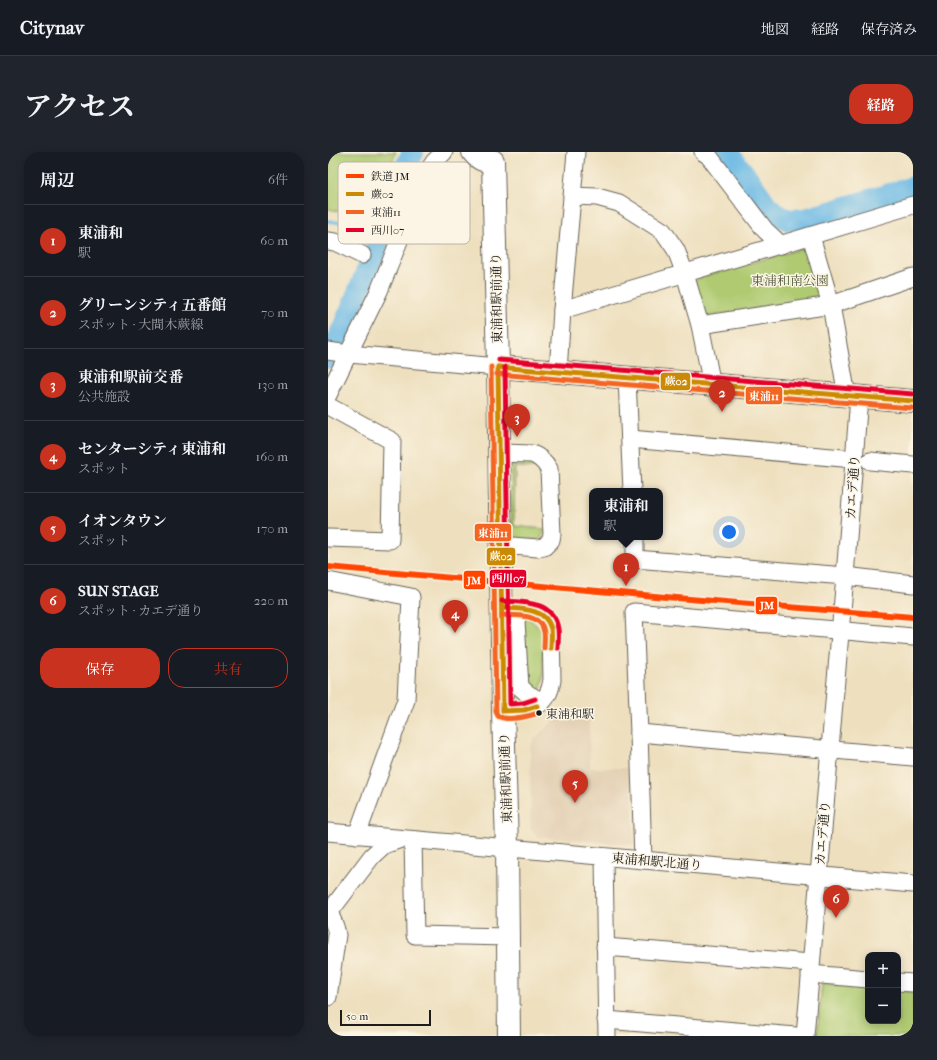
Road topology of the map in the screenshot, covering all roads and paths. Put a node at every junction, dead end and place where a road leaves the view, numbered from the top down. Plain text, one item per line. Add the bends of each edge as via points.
1 (444, 152) edge
2 (473, 152) edge
3 (576, 152) edge
4 (703, 152) edge
5 (493, 156) edge
6 (434, 162) edge
7 (572, 196) junction
8 (913, 205) edge
9 (811, 236) junction
10 (328, 241) edge
11 (338, 244) edge
12 (338, 244) edge
13 (399, 244) edge
14 (781, 245) junction
15 (362, 255) dead end
16 (685, 274) junction
17 (913, 277) edge
18 (831, 305) junction
19 (562, 310) junction
20 (700, 325) junction
21 (328, 351) edge
22 (349, 354) junction
23 (498, 367) junction
24 (558, 372) junction
25 (627, 378) junction
26 (712, 385) junction
27 (328, 396) edge
28 (853, 396) junction
29 (913, 401) edge
30 (328, 406) edge
31 (630, 439) junction
32 (499, 453) junction
33 (862, 460) junction
34 (913, 465) edge
35 (632, 488) edge
36 (328, 538) edge
37 (634, 540) edge
38 (501, 545) junction
39 (845, 580) junction
40 (328, 581) edge
41 (913, 584) edge
42 (502, 608) junction
43 (524, 609) junction
44 (841, 626) junction
45 (913, 637) edge
46 (542, 702) junction
47 (503, 711) junction
48 (639, 733) junction
49 (830, 749) junction
50 (913, 757) edge
51 (328, 832) edge
52 (357, 835) junction
53 (407, 839) junction
54 (507, 847) junction
55 (604, 857) junction
56 (643, 860) junction
57 (818, 875) junction
58 (913, 884) edge
59 (328, 914) edge
60 (508, 937) junction
61 (605, 947) junction
62 (811, 969) junction
63 (865, 978) edge
64 (901, 982) edge
65 (913, 983) edge
66 (328, 997) edge
67 (607, 1028) edge
68 (509, 1036) edge
69 (796, 1036) edge
70 (805, 1036) edge

1 - 6 street
2 - 5 main road via 484,161
3 - 7 street
4 - 14 street via 708,155 765,230
5 - 23 main road, 東浦和駅前通り
7 - 16 street via 597,197 619,203 663,231 676,250
7 - 19 street
8 - 9 street
9 - 14 street
9 - 18 street, カエデ通り
10 - 12 street
11 - 15 street
13 - 22 street
14 - 16 street
16 - 19 street
16 - 20 street
17 - 18 street
18 - 20 street
18 - 28 street, カエデ通り
19 - 24 street
20 - 26 street
21 - 22 street
22 - 23 street
22 - 27 street
23 - 24 main road
23 - 32 main road, 東浦和駅前通り
24 - 25 main road
25 - 26 main road
25 - 31 street
26 - 28 main road
28 - 29 main road
28 - 33 street, カエデ通り
30 - 36 street via 392,440 390,540
31 - 33 street
31 - 35 street
32 - 38 main road, 東浦和駅前通り
32 - 38 street via 532,454 546,464 549,469 552,534 551,540 544,547
33 - 34 street
33 - 39 street, カエデ通り
37 - 39 street via 636,559
38 - 42 main road, 東浦和駅前通り
39 - 41 street
39 - 44 street, カエデ通り
40 - 52 street via 411,597 406,700
42 - 43 street
42 - 47 main road, 東浦和駅前通り
43 - 46 street via 516,621 520,687
43 - 46 street via 542,615 550,628 552,680 551,688
44 - 45 street
44 - 48 street via 634,612
44 - 49 street, カエデ通り
46 - 47 street via 521,711
47 - 54 main road, 東浦和駅前通り
48 - 49 street
48 - 56 street
49 - 50 street
49 - 57 street, カエデ通り
51 - 52 street, 東浦和駅北通り
52 - 53 street, 東浦和駅北通り
53 - 54 street, 東浦和駅北通り
53 - 59 street via 384,846 372,856
53 - 60 street via 415,935
54 - 55 street, 東浦和駅北通り
54 - 60 main road, 東浦和駅前通り
55 - 56 street, 東浦和駅北通り
55 - 61 street
56 - 57 street, 東浦和駅北通り
57 - 58 street, 東浦和駅北通り
57 - 62 street, カエデ通り
59 - 66 street via 334,922 337,935
60 - 68 main road, 東浦和駅前通り
61 - 62 street
61 - 67 street
62 - 63 street
62 - 70 street, カエデ通り
64 - 65 street
67 - 69 street

